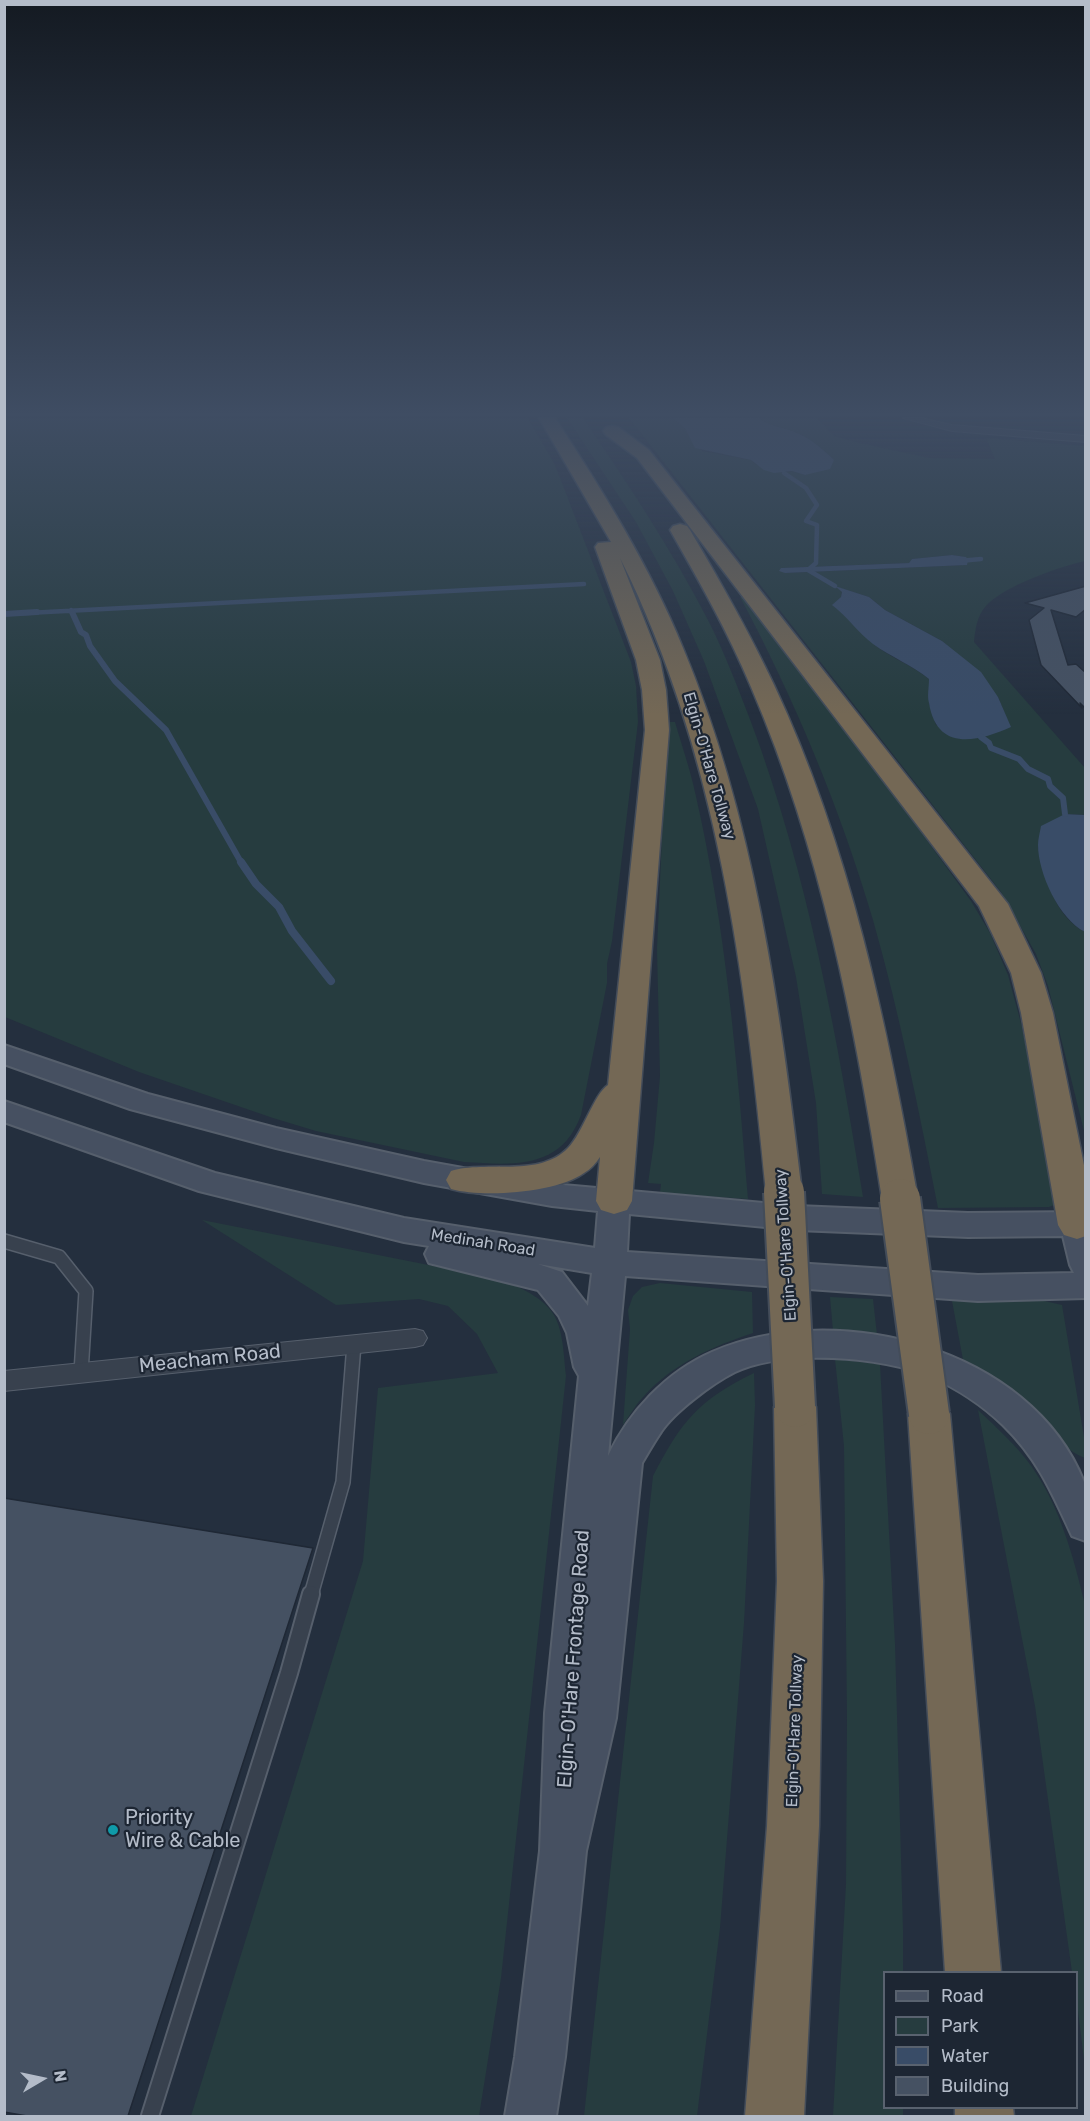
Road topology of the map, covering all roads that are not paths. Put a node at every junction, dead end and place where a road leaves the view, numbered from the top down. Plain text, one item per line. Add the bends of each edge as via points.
1 (594, 517) edge
2 (607, 517) edge
3 (671, 517) edge
4 (692, 517) edge
5 (4, 1054) edge
6 (625, 1079) junction
7 (4, 1111) edge
8 (1058, 1125) junction
9 (1086, 1161) edge
10 (464, 1180) junction
11 (210, 1183) junction
12 (614, 1201) junction
13 (1081, 1224) edge
14 (4, 1241) edge
15 (610, 1263) junction
16 (1086, 1265) edge
17 (1086, 1285) edge
18 (415, 1338) dead end
19 (354, 1344) junction
20 (81, 1373) junction
21 (4, 1381) edge
22 (596, 1382) junction
23 (1086, 1524) edge
24 (563, 1851) junction
25 (974, 1971) edge
26 (150, 2116) edge
27 (531, 2116) edge
28 (774, 2116) edge

1 - 6 highway via 648,660 657,730
2 - 28 highway, Elgin-O'Hare Tollway, bridge via 644,583 672,648 720,793 759,978 773,1082 784,1192 800,1581 794,1791
3 - 25 highway, bridge via 720,597 786,740 817,830 874,1050 900,1198 929,1414
4 - 8 highway via 993,904 1026,973
5 - 10 main road via 140,1102 276,1138
6 - 10 highway via 598,1132 578,1160 551,1174
6 - 12 highway
7 - 11 main road, Medinah Road
8 - 9 highway
8 - 13 highway
10 - 12 main road
11 - 15 main road, Medinah Road via 404,1230
11 - 22 main road via 261,1215 550,1281 573,1309 584,1333
12 - 13 main road via 797,1218 968,1225
12 - 15 main road, Elgin-O'Hare Frontage Road
13 - 16 main road
14 - 20 lane via 59,1257 86,1291
15 - 17 main road, Medinah Road via 978,1288
15 - 22 main road, Elgin-O'Hare Frontage Road
18 - 19 street, Meacham Road
19 - 20 street, Meacham Road
19 - 26 lane via 343,1482 289,1673
20 - 21 street, Meacham Road
22 - 24 main road, Elgin-O'Hare Frontage Road via 566,1713
23 - 24 main road via 1053,1457 1015,1414 941,1366 852,1345 807,1344 764,1349 723,1362 686,1385 649,1419 624,1461 595,1718
24 - 27 main road, Elgin-O'Hare Frontage Road

